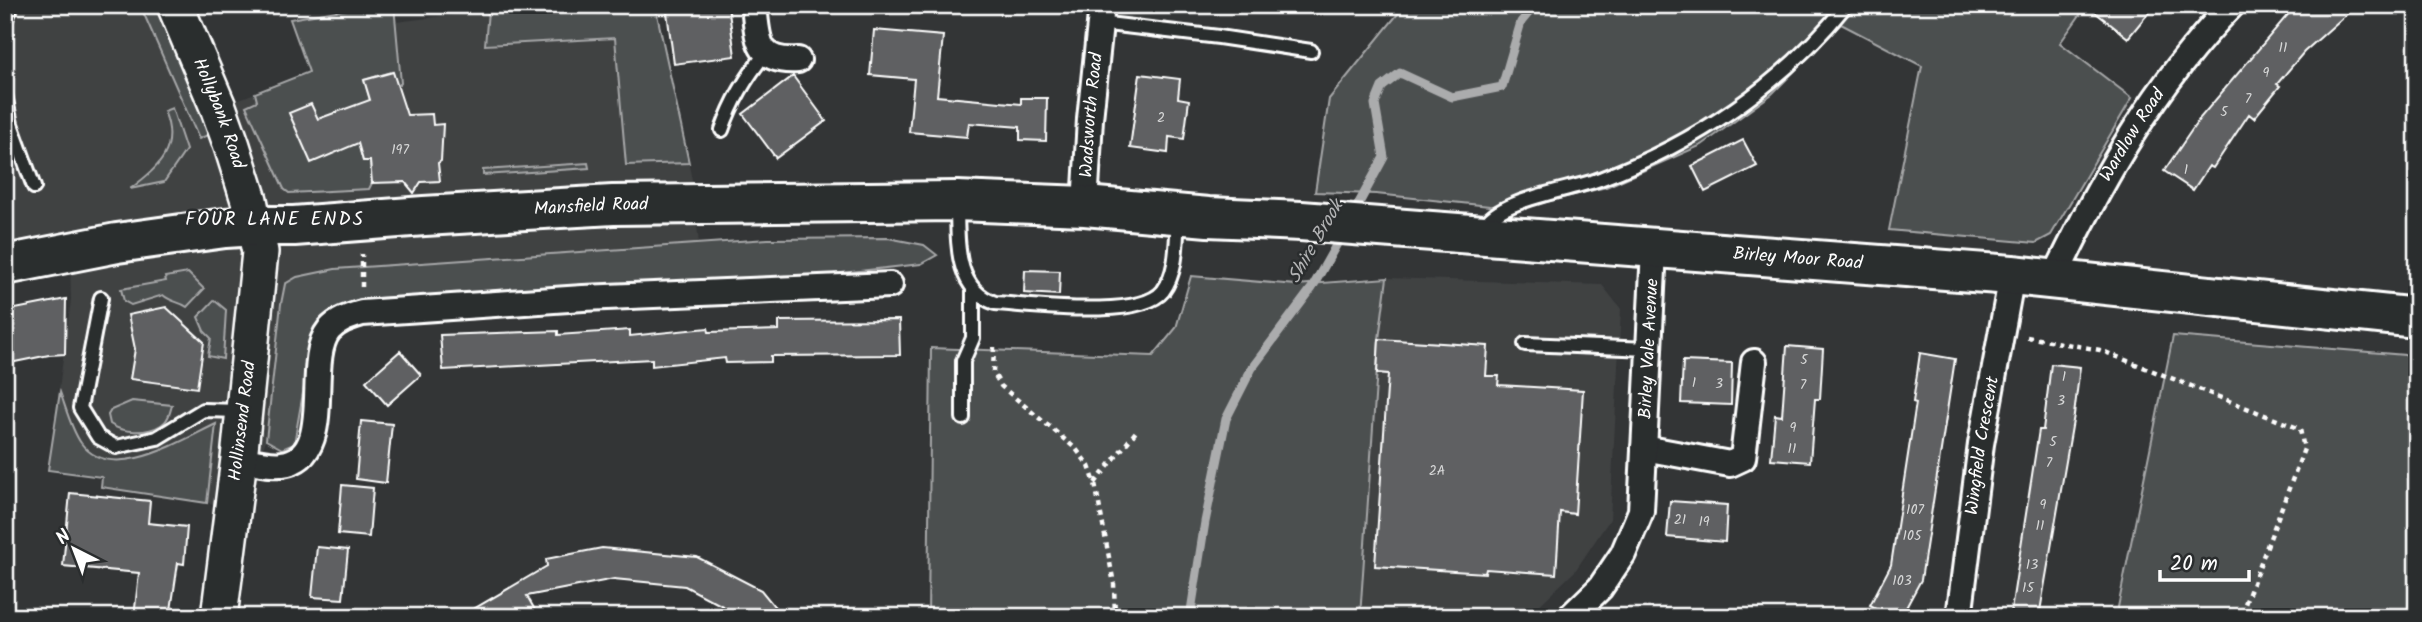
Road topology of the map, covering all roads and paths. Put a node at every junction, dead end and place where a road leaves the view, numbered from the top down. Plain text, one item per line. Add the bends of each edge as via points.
1 (12, 5) edge
2 (175, 5) edge
3 (754, 5) edge
4 (1846, 5) edge
5 (2232, 5) edge
6 (1100, 14) edge
7 (5, 21) edge
8 (1311, 51) dead end
9 (766, 53) junction
10 (798, 60) dead end
11 (5, 95) edge
12 (722, 130) dead end
13 (34, 187) dead end
14 (957, 201) junction
15 (1085, 206) junction
16 (1178, 214) junction
17 (256, 226) junction
18 (1480, 235) junction
19 (1654, 249) junction
20 (5, 265) edge
21 (362, 275) dead end
22 (2012, 275) junction
23 (2054, 279) junction
24 (890, 285) dead end
25 (362, 289) dead end
26 (973, 289) junction
27 (101, 298) dead end
28 (995, 303) junction
29 (2417, 318) edge
30 (2020, 336) dead end
31 (1525, 344) dead end
32 (1649, 349) junction
33 (1754, 362) dead end
34 (244, 411) junction
35 (963, 418) dead end
36 (1138, 429) dead end
37 (1644, 448) junction
38 (239, 459) junction
39 (1095, 483) junction
40 (219, 617) edge
41 (1115, 617) edge
42 (1570, 617) edge
43 (1959, 617) edge
44 (2240, 617) edge

1 - 7 lane
2 - 17 main road, Hollybank Road via 218,107
3 - 9 street via 758,40
4 - 18 lane via 1768,85 1700,133 1599,180 1504,208 1486,222
5 - 23 street, Wardlow Road via 2155,97
6 - 8 lane, Wadsworth Road
6 - 15 street, Wadsworth Road
9 - 10 street via 780,61
9 - 12 lane via 747,77
11 - 13 lane
14 - 15 main road, Mansfield Road
14 - 17 main road, Mansfield Road via 613,205
14 - 26 lane via 959,255
15 - 16 main road, Mansfield Road
16 - 18 main road, Birley Moor Road
16 - 28 lane via 1170,280 1145,304 1107,309
17 - 20 main road, Mansfield Road via 117,243
17 - 34 main road, Hollinsend Road via 260,269
18 - 19 main road, Birley Moor Road
19 - 22 main road, Birley Moor Road
19 - 32 street, Birley Vale Avenue
21 - 25 path
22 - 23 main road, Birley Moor Road
22 - 43 street, Wingfield Crescent via 1981,444
23 - 29 main road, Birley Moor Road
24 - 38 street via 362,313 341,320 320,345 309,446 282,464
26 - 28 lane via 982,299
26 - 35 lane via 973,338 963,361
27 - 34 lane via 80,408 98,437 116,447 157,438 203,410
28 - 39 path via 993,372 1001,386 1076,449
30 - 44 path via 2101,350 2300,429 2304,449
31 - 32 lane
32 - 37 street, Birley Vale Avenue
33 - 37 street via 1743,458 1730,464
34 - 38 main road, Hollinsend Road
36 - 39 path
37 - 42 street, Birley Vale Avenue via 1641,511 1623,554 1600,588
38 - 40 main road, Hollinsend Road
39 - 41 path via 1114,584

